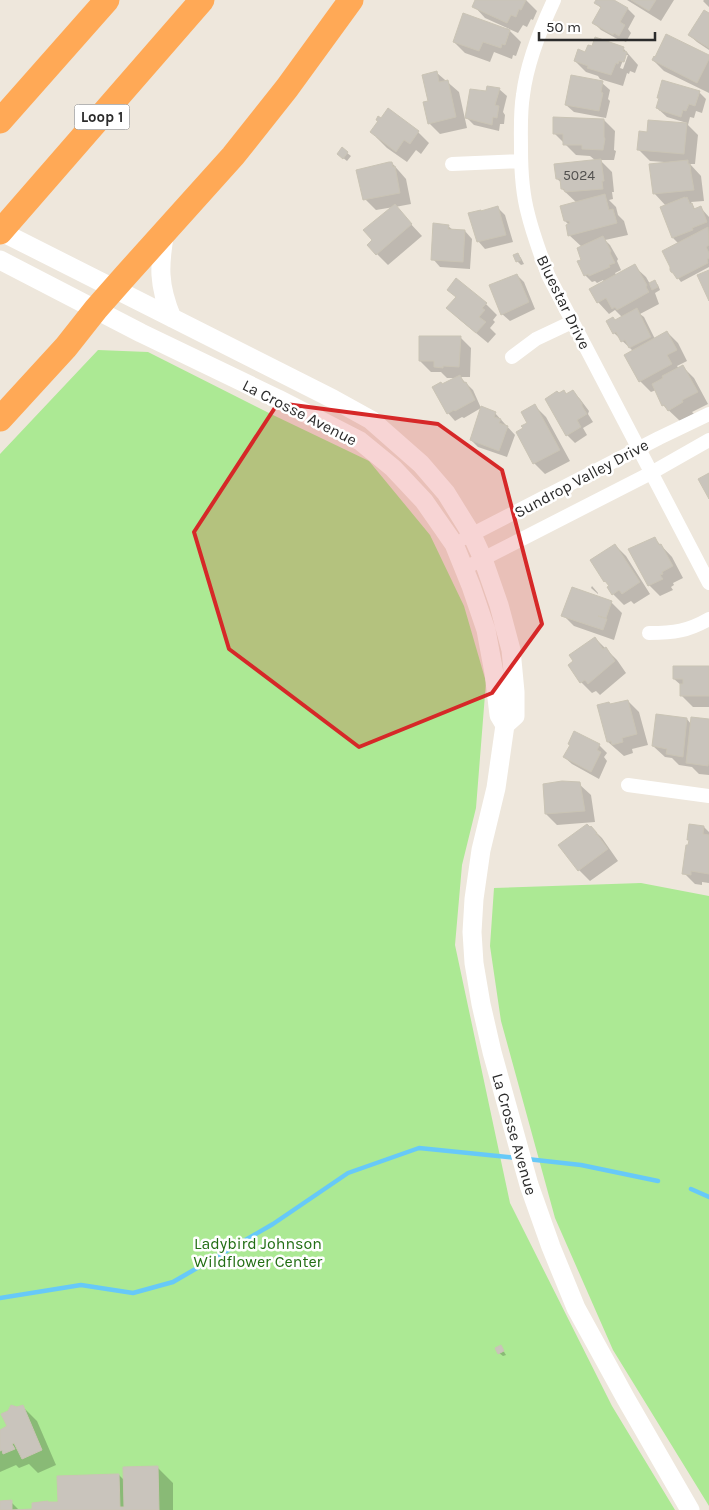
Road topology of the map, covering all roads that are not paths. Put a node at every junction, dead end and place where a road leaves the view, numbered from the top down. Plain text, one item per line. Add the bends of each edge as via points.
1 (107, 0) edge
2 (202, 0) edge
3 (351, 0) edge
4 (554, 0) edge
5 (0, 121) edge
6 (521, 160) junction
7 (452, 164) dead end
8 (165, 230) junction
9 (0, 231) edge
10 (0, 260) edge
11 (114, 289) junction
12 (96, 309) junction
13 (172, 318) junction
14 (572, 322) junction
15 (512, 357) dead end
16 (709, 414) edge
17 (0, 419) edge
18 (709, 440) edge
19 (638, 448) junction
20 (651, 473) junction
21 (472, 535) junction
22 (454, 544) junction
23 (483, 559) junction
24 (465, 568) junction
25 (709, 583) edge
26 (709, 619) edge
27 (649, 633) dead end
28 (505, 725) junction
29 (628, 785) dead end
30 (709, 796) edge
31 (690, 1510) edge

1 - 5 highway
2 - 9 highway, Loop 1
3 - 8 highway via 245,141
4 - 6 street, Bluestar Drive via 538,36 526,77
6 - 7 street
6 - 14 street, Bluestar Drive via 534,238 548,276
8 - 11 highway
8 - 13 street via 161,282
9 - 11 street
10 - 12 street, La Crosse Avenue
11 - 12 highway
11 - 13 street, La Crosse Avenue
12 - 17 highway
12 - 22 street, La Crosse Avenue via 360,441 393,468 424,501
13 - 21 street, La Crosse Avenue via 371,420 420,464 446,493
14 - 15 street via 536,339
14 - 19 street, Bluestar Drive
16 - 19 street, Sundrop Valley Drive
18 - 20 street, Sundrop Valley Drive
19 - 20 street, Bluestar Drive
19 - 21 street, Sundrop Valley Drive
20 - 23 street, Sundrop Valley Drive
20 - 25 street, Bluestar Drive
21 - 22 street, Sundrop Valley Drive
21 - 23 street, La Crosse Avenue
22 - 24 street, La Crosse Avenue
23 - 24 street, Sundrop Valley Drive
23 - 28 street, La Crosse Avenue via 511,650 515,716
24 - 28 street, La Crosse Avenue via 486,630 500,715
26 - 27 street via 684,630
28 - 31 street, La Crosse Avenue via 496,788 481,850 472,932 473,959 492,1052 529,1185 576,1308
29 - 30 street

